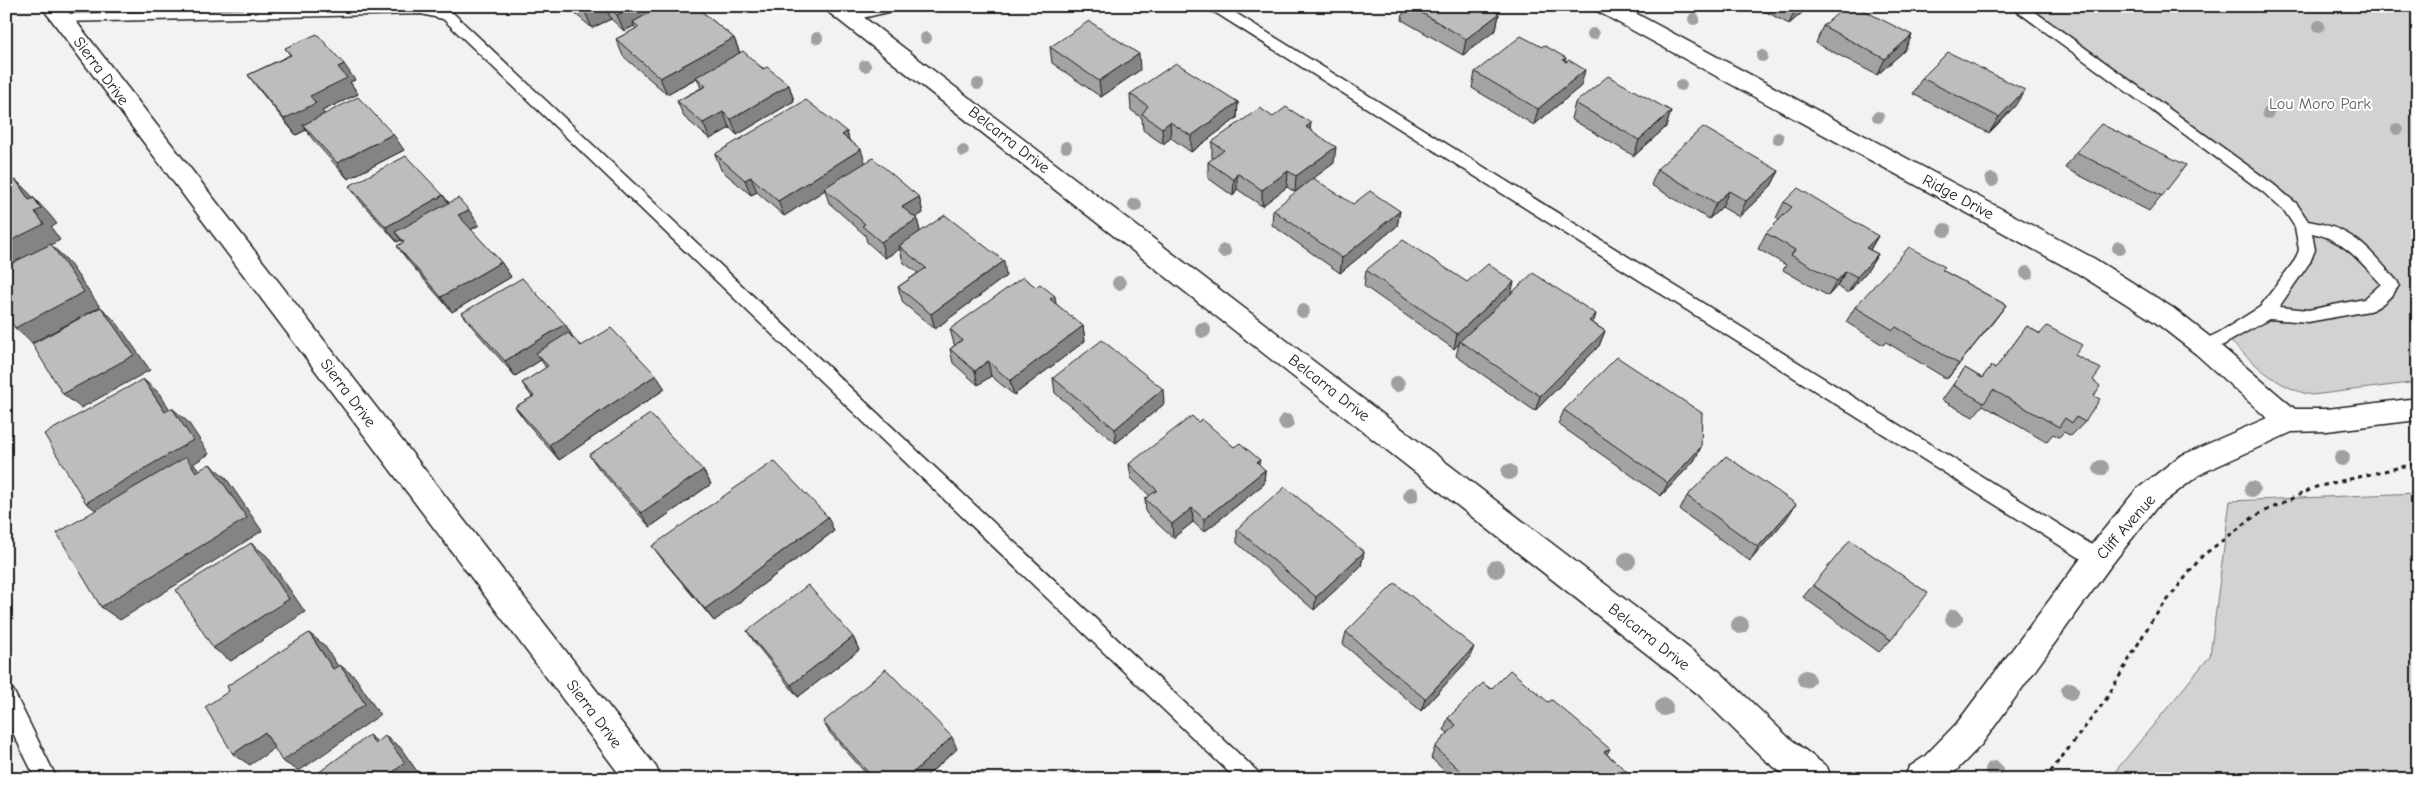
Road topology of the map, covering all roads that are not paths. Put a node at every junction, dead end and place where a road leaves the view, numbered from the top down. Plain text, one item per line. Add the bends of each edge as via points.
1 (897, 6) edge
2 (1208, 6) edge
3 (1605, 6) edge
4 (2018, 6) edge
5 (57, 12) edge
6 (842, 12) edge
7 (2303, 226) junction
8 (2266, 312) junction
9 (2205, 347) junction
10 (2418, 409) edge
11 (2289, 421) junction
12 (2098, 558) junction
13 (6, 697) edge
14 (47, 779) edge
15 (644, 779) edge
16 (1251, 779) edge
17 (1815, 779) edge
18 (1920, 779) edge

1 - 6 lane
2 - 12 lane via 1221,10
3 - 9 street, Ridge Drive via 2086,266 2157,310
4 - 7 lane via 2268,188 2291,208
5 - 15 street, Sierra Drive
5 - 16 lane via 421,10 448,16
6 - 17 street, Belcarra Drive via 1709,683 1776,748
7 - 8 lane via 2307,250 2302,262
7 - 8 lane via 2329,230 2361,250 2391,285 2369,305 2308,316
8 - 9 lane
9 - 11 street, Ridge Drive
10 - 11 street, Cliff Avenue via 2327,420
11 - 12 street, Cliff Avenue via 2190,465 2146,499
12 - 18 street, Cliff Avenue via 1969,734 1936,768
13 - 14 lane

